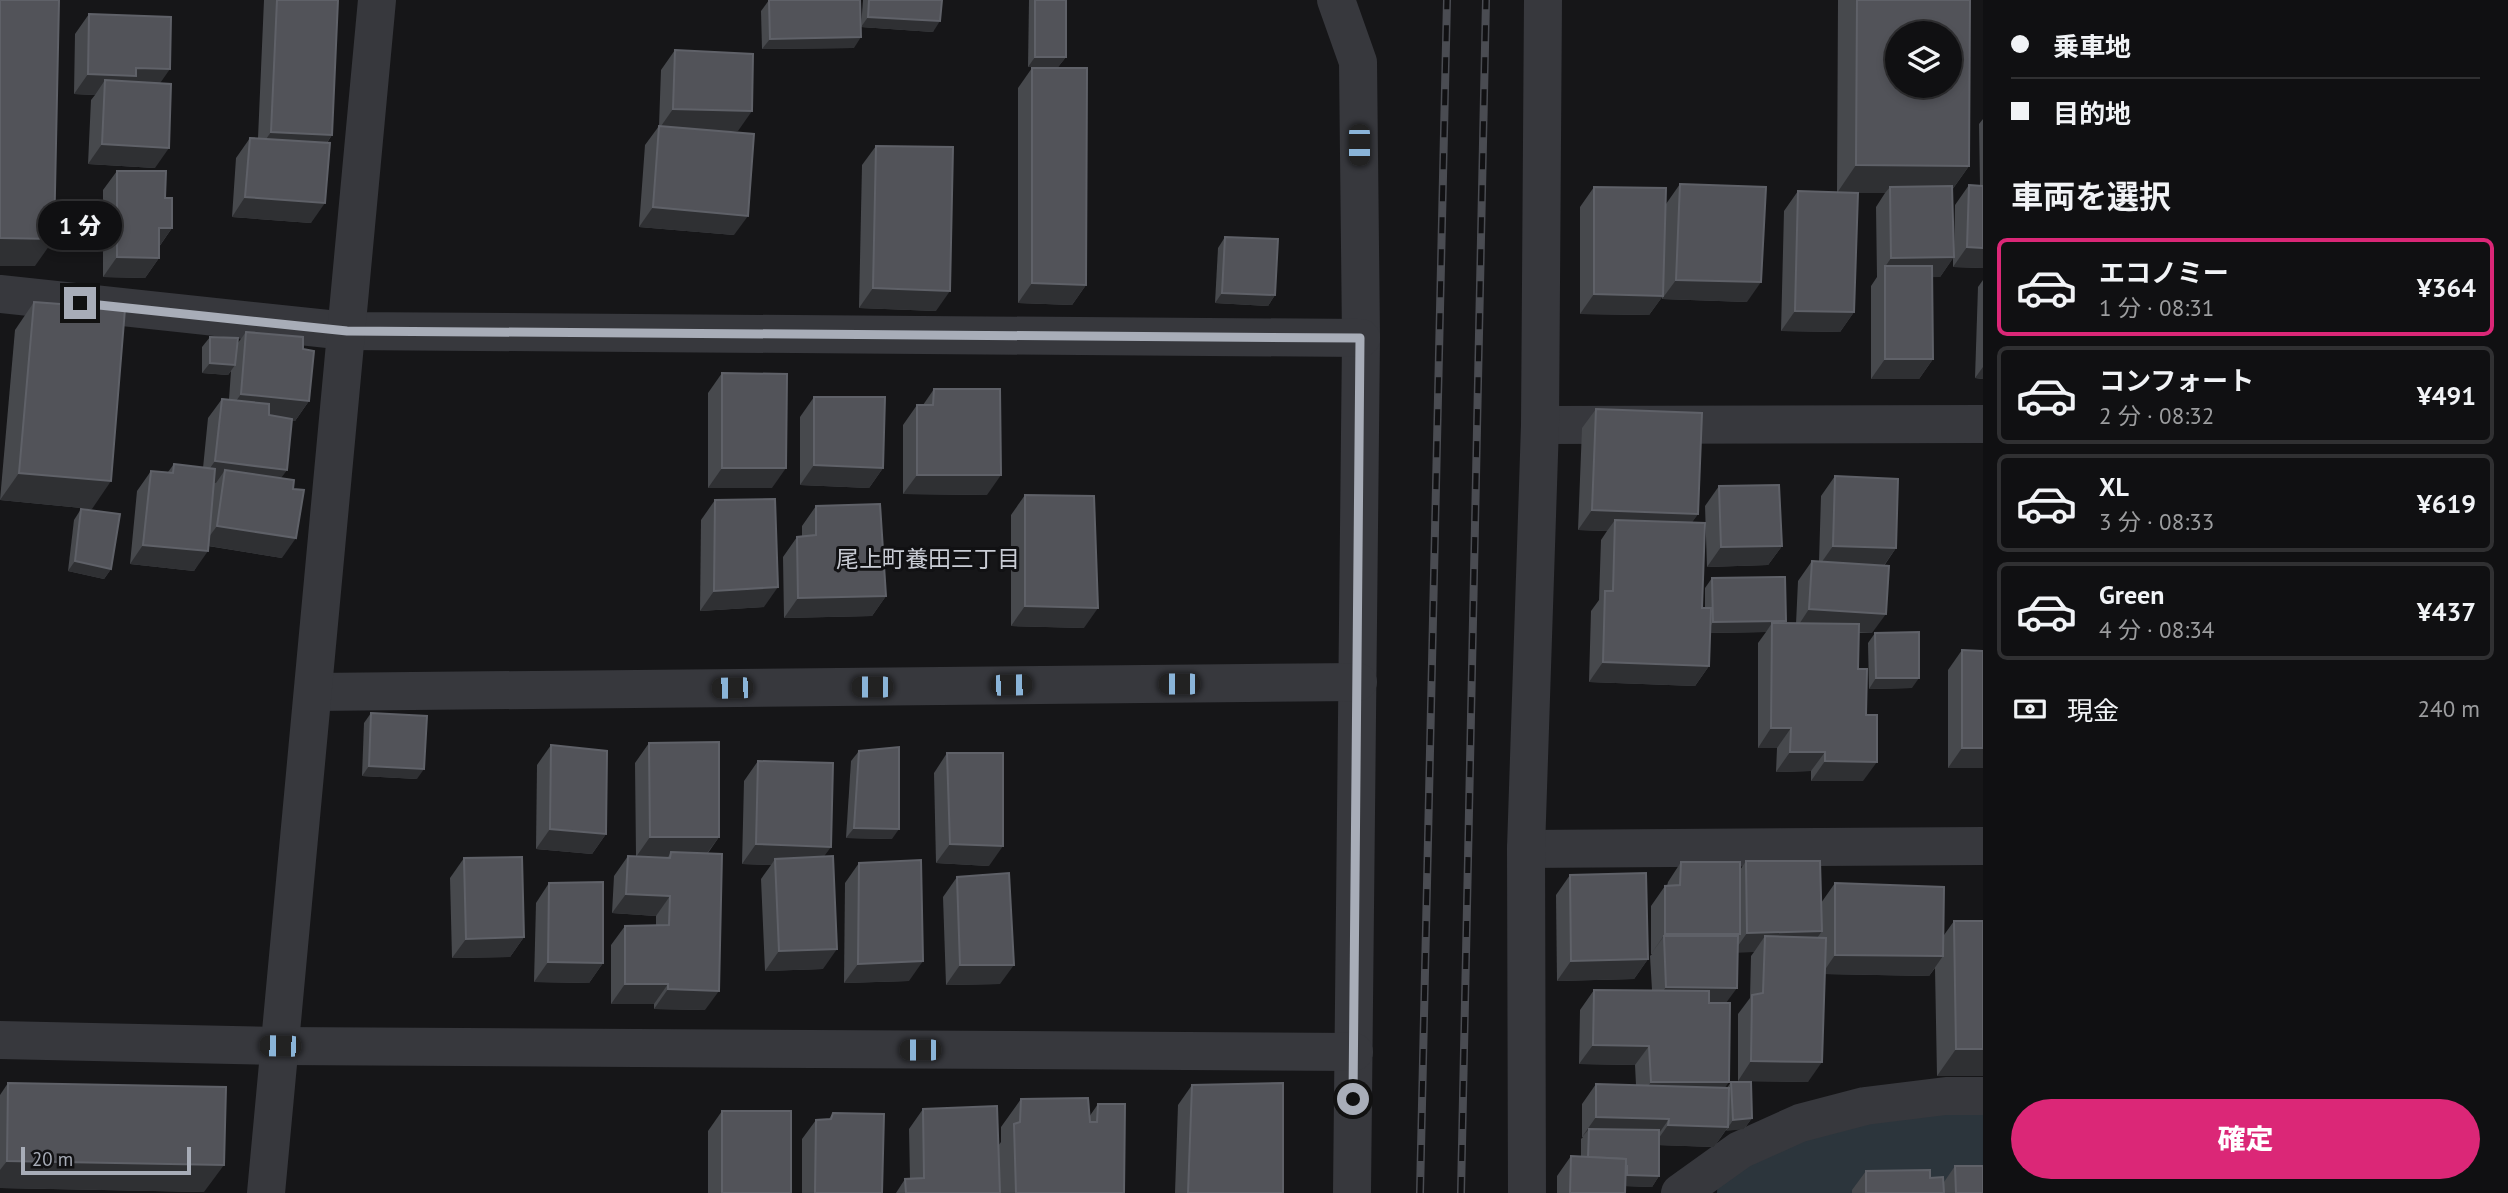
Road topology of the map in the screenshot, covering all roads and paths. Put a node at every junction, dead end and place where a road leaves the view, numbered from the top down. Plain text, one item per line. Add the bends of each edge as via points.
1 (377, 0) edge
2 (1336, 0) edge
3 (1543, 0) edge
4 (0, 294) edge
5 (347, 331) junction
6 (1360, 338) junction
7 (1983, 424) edge
8 (1540, 425) junction
9 (1358, 682) junction
10 (314, 692) junction
11 (1983, 846) edge
12 (1526, 849) junction
13 (0, 1040) edge
14 (280, 1046) junction
15 (1354, 1052) junction
16 (1983, 1096) edge
17 (267, 1193) edge
18 (1352, 1193) edge
19 (1527, 1193) edge
20 (1680, 1193) edge

1 - 5 street
2 - 6 street via 1359,62
3 - 8 street
4 - 5 street
5 - 6 street
5 - 10 street
6 - 9 street
7 - 8 street
8 - 12 street
9 - 10 street
9 - 15 street
10 - 14 street
11 - 12 street
12 - 19 street
13 - 14 street
14 - 15 street
14 - 17 street
15 - 18 street
16 - 20 street via 1865,1106 1800,1123 1740,1150

